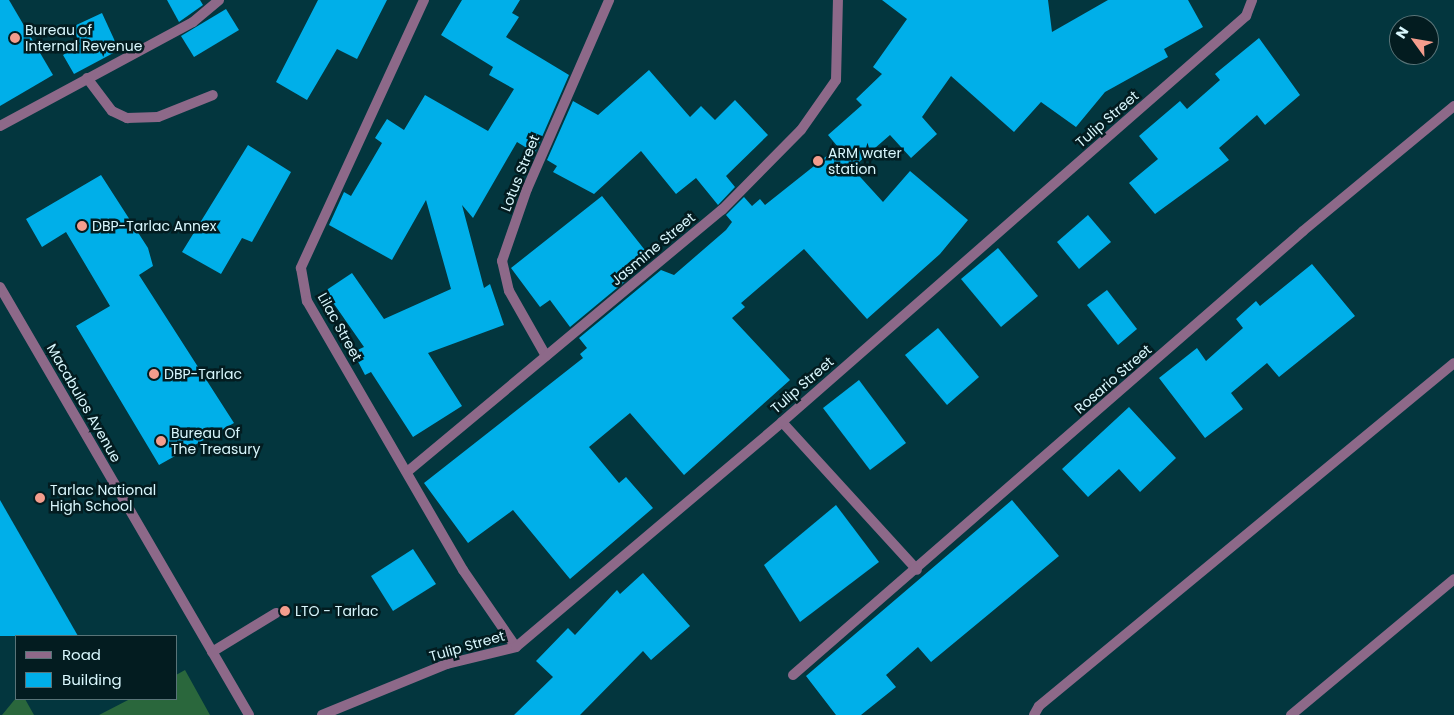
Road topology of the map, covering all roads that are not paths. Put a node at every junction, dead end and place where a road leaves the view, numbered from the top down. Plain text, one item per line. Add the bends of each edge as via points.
1 (219, 0) edge
2 (424, 0) edge
3 (609, 0) edge
4 (838, 0) edge
5 (1252, 0) edge
6 (87, 78) junction
7 (214, 95) dead end
8 (1454, 106) edge
9 (0, 126) edge
10 (0, 286) edge
11 (546, 356) junction
12 (1454, 363) edge
13 (782, 422) junction
14 (407, 472) junction
15 (917, 570) junction
16 (1454, 579) edge
17 (276, 612) dead end
18 (516, 647) junction
19 (212, 652) junction
20 (793, 675) dead end
21 (249, 715) edge
22 (322, 715) edge
23 (1034, 715) edge
24 (1291, 715) edge

1 - 6 street via 193,22
2 - 14 street, Lilac Street via 301,268 307,301
3 - 11 street, Lotus Street via 526,189 502,261 509,291
4 - 11 street, Jasmine Street via 836,80 801,130 722,210
5 - 13 street, Tulip Street via 1246,16
6 - 7 street via 112,111 127,118 158,117
6 - 9 street
8 - 15 street, Rosario Street via 1303,231
10 - 19 street, Macabulos Avenue
11 - 14 street, Jasmine Street
12 - 23 street via 1039,706
13 - 15 street
13 - 18 street, Tulip Street
14 - 18 street, Lilac Street via 463,570
15 - 20 street, Rosario Street
16 - 24 street
17 - 19 street
18 - 22 street, Tulip Street via 440,667
19 - 21 street, Macabulos Avenue

